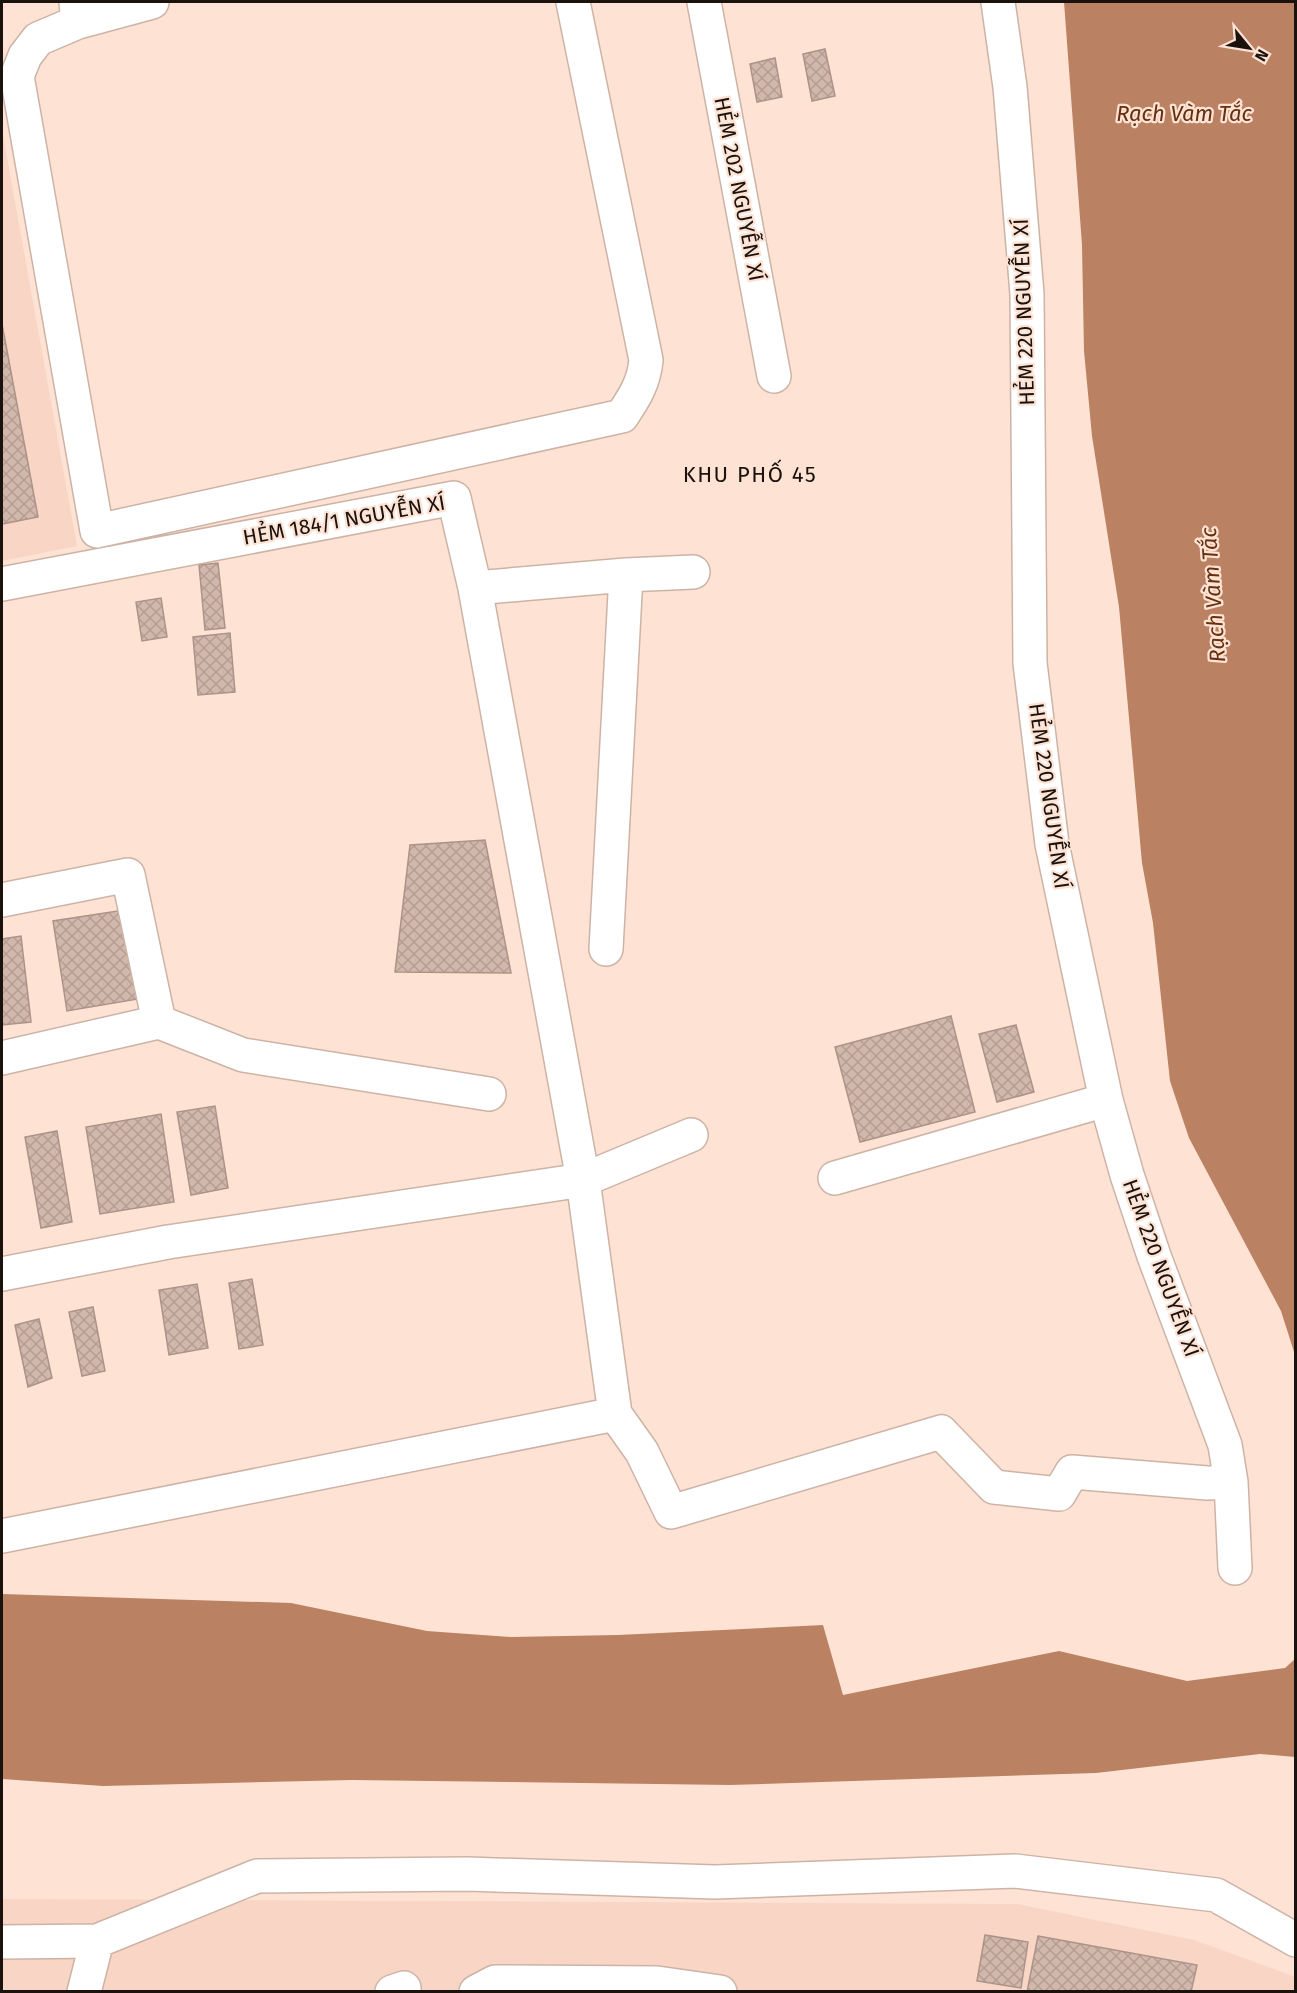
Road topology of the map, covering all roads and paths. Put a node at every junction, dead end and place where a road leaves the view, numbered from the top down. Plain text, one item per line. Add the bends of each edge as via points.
1 (152, 2) edge
2 (573, 2) edge
3 (704, 2) edge
4 (998, 2) edge
5 (77, 12) edge
6 (774, 376) dead end
7 (693, 572) dead end
8 (626, 574) junction
9 (2, 584) edge
10 (475, 588) junction
11 (2, 900) edge
12 (606, 949) dead end
13 (159, 1022) junction
14 (2, 1058) edge
15 (489, 1094) dead end
16 (1106, 1100) junction
17 (691, 1135) dead end
18 (835, 1178) dead end
19 (584, 1180) junction
20 (2, 1274) edge
21 (615, 1414) junction
22 (1232, 1482) junction
23 (2, 1536) edge
24 (1235, 1568) dead end
25 (1296, 1940) edge
26 (97, 1941) junction
27 (2, 1942) edge
28 (84, 1992) edge
29 (392, 1992) edge
30 (404, 1992) edge
31 (476, 1992) edge
32 (720, 1992) edge

1 - 5 street
2 - 5 street via 646,360 640,388 622,416 97,531 16,76 38,39
3 - 6 street, HẺM 202 NGUYỄN XÍ
4 - 16 street, HẺM 220 NGUYỄN XÍ via 1010,87 1027,294 1030,663 1052,844
7 - 8 street
8 - 10 street
8 - 12 street
9 - 10 street, HẺM 184/1 NGUYỄN XÍ via 454,498
10 - 19 street
11 - 13 street via 128,875
13 - 14 street
13 - 15 street via 243,1055
16 - 18 street
16 - 22 street, HẺM 220 NGUYỄN XÍ via 1154,1256 1225,1445
17 - 19 street
19 - 20 street via 168,1242
19 - 21 street
21 - 22 street via 642,1452 670,1512 941,1432 994,1487 1059,1494 1072,1472
21 - 23 street
22 - 24 street, HẺM 220 NGUYỄN XÍ
25 - 26 street via 1215,1896 1015,1871 715,1882 467,1874 257,1876
26 - 27 street
26 - 28 street
29 - 30 street via 404,1988
31 - 32 street via 495,1982 507,1982 657,1983

